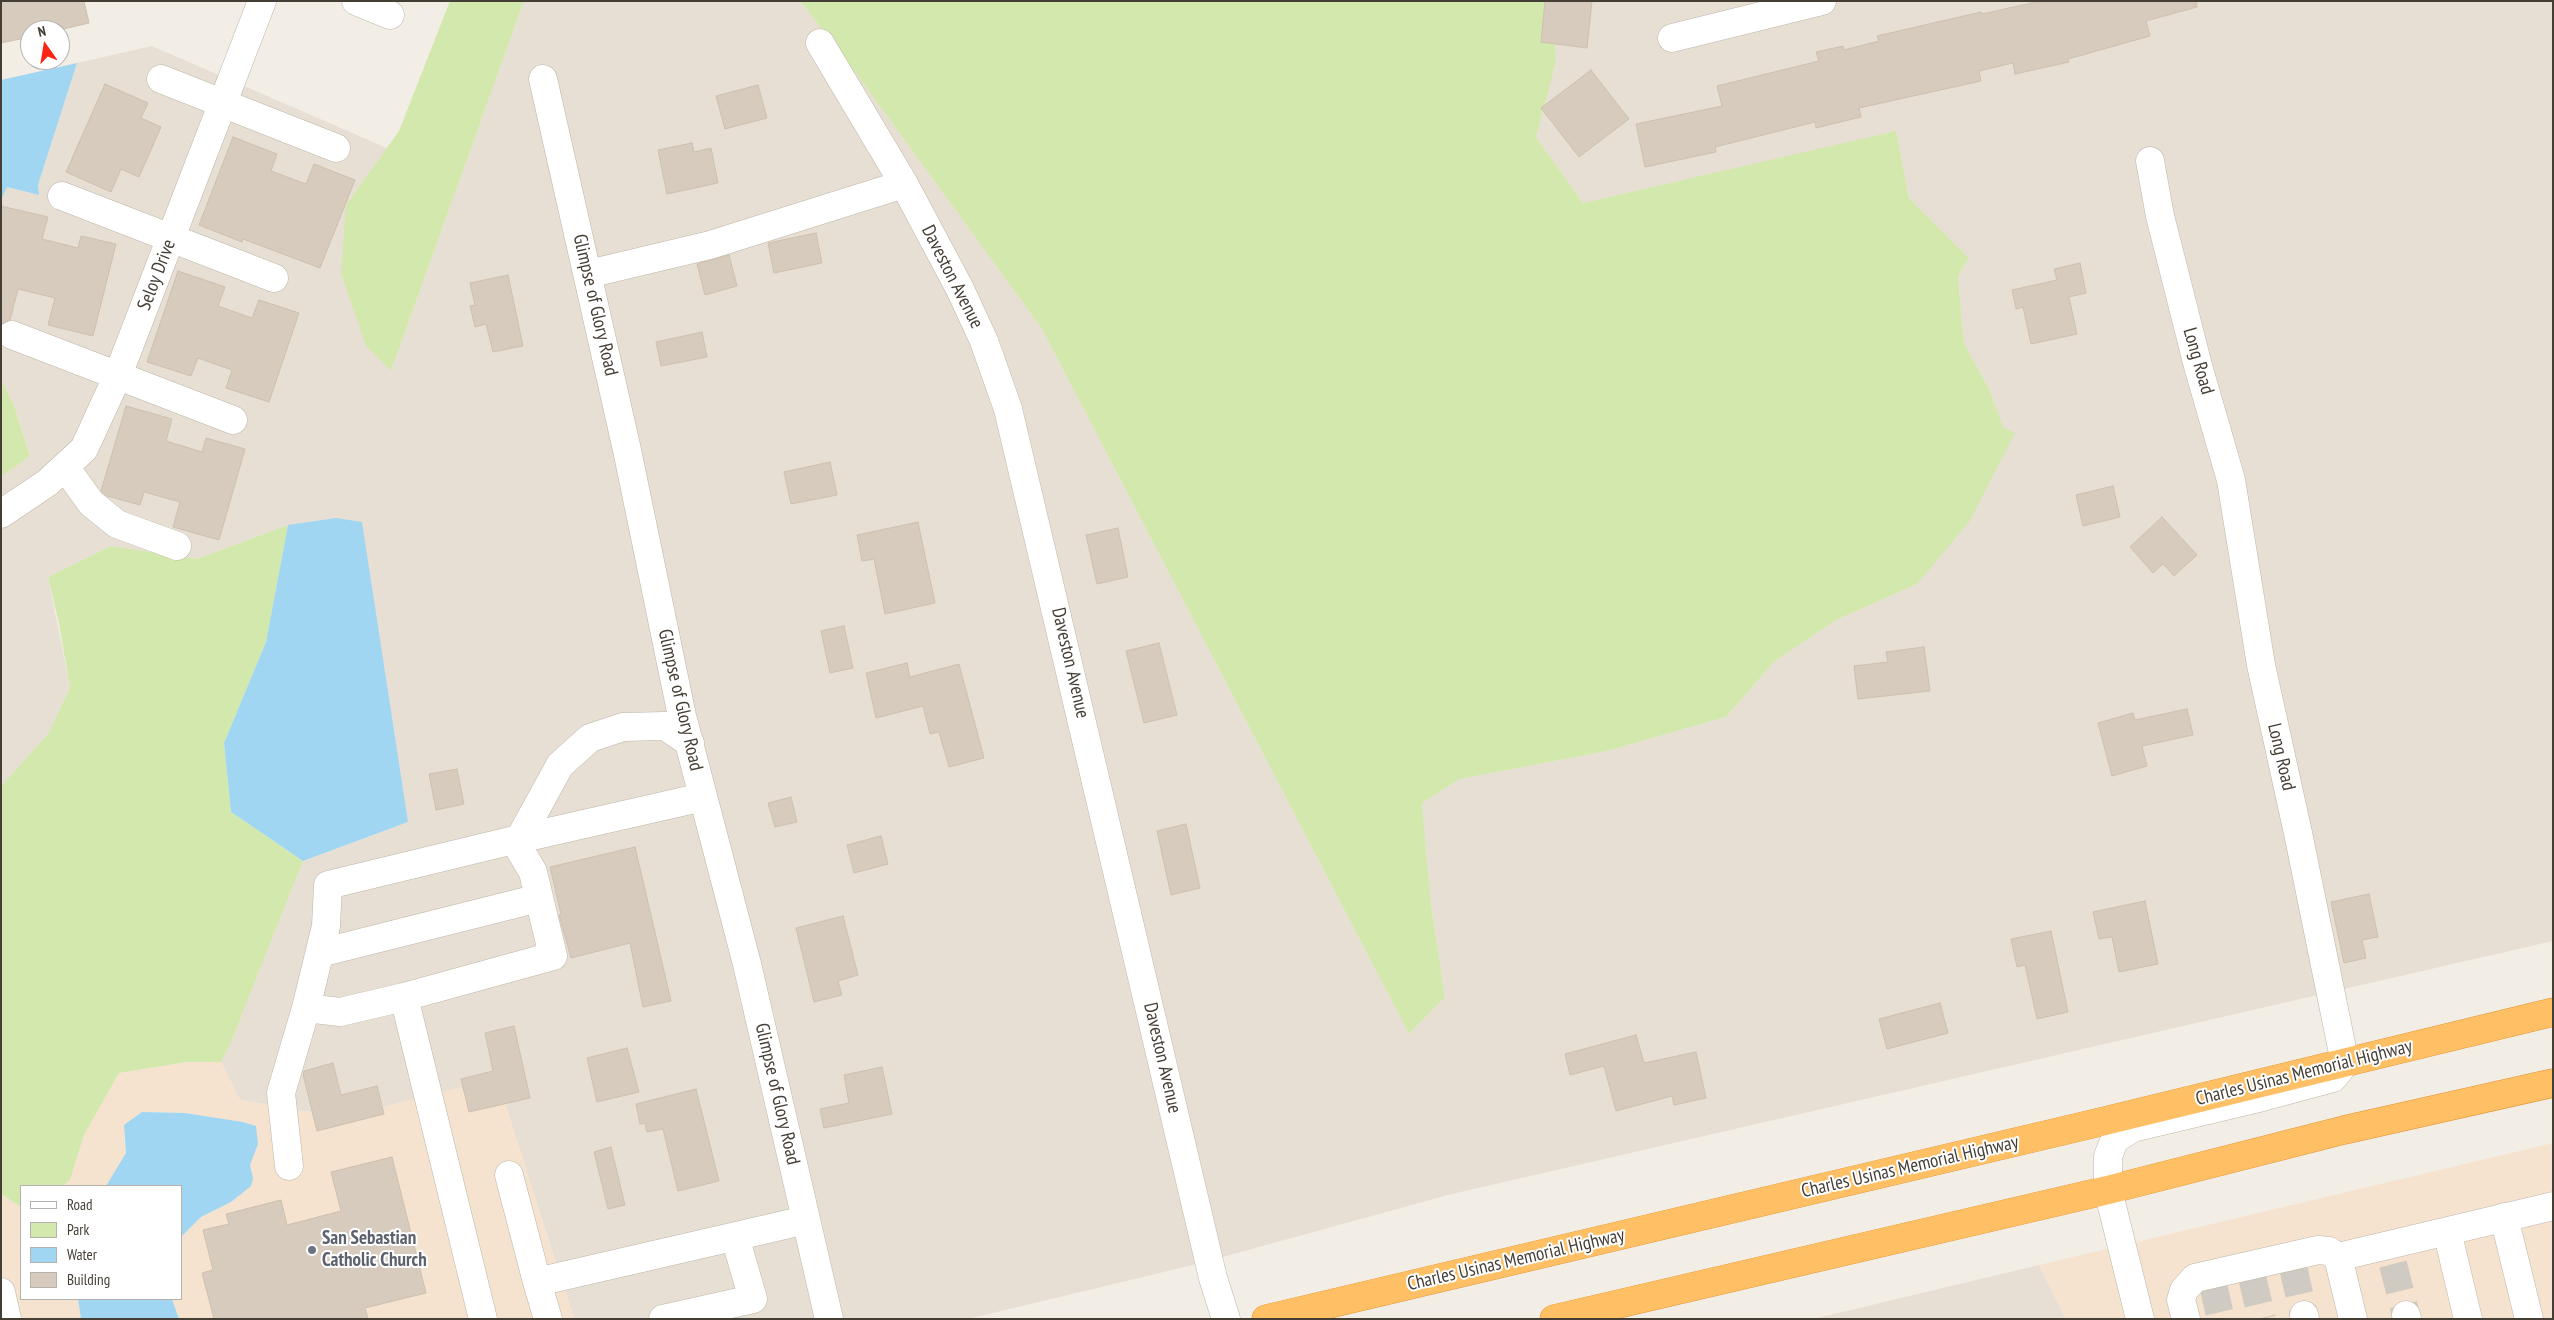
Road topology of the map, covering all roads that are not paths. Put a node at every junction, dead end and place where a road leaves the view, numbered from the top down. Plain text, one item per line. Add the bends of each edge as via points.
1 (262, 1) edge
2 (356, 1) edge
3 (1822, 1) edge
4 (390, 15) dead end
5 (1672, 38) dead end
6 (820, 43) dead end
7 (161, 79) dead end
8 (543, 79) dead end
9 (222, 105) junction
10 (336, 148) dead end
11 (2150, 160) dead end
12 (904, 184) junction
13 (62, 196) dead end
14 (171, 238) junction
15 (588, 274) junction
16 (274, 278) dead end
17 (12, 334) dead end
18 (118, 376) junction
19 (232, 420) dead end
20 (65, 467) junction
21 (1, 514) edge
22 (177, 546) dead end
23 (690, 743) junction
24 (703, 797) junction
25 (517, 839) junction
26 (540, 898) junction
27 (320, 953) junction
28 (404, 997) junction
29 (306, 1008) junction
30 (2553, 1012) edge
31 (2345, 1063) junction
32 (2553, 1083) edge
33 (289, 1166) dead end
34 (509, 1174) dead end
35 (2108, 1190) junction
36 (2553, 1206) edge
37 (2504, 1217) junction
38 (806, 1220) junction
39 (2447, 1231) junction
40 (735, 1237) junction
41 (2338, 1257) junction
42 (537, 1282) junction
43 (1, 1292) edge
44 (7, 1319) edge
45 (484, 1319) edge
46 (548, 1319) edge
47 (663, 1319) edge
48 (829, 1319) edge
49 (1226, 1319) edge
50 (1266, 1319) edge
51 (1554, 1319) edge
52 (2140, 1319) edge
53 (2186, 1319) edge
54 (2353, 1319) edge
55 (2468, 1319) edge
56 (2529, 1319) edge

1 - 9 street, Seloy Drive
2 - 4 street
3 - 5 street
6 - 12 street, Daveston Avenue
7 - 9 street
8 - 15 street, Glimpse of Glory Road
9 - 10 street
9 - 14 street, Seloy Drive
11 - 31 street, Long Road via 2160,216 2231,480 2261,664
12 - 15 street via 710,245
12 - 49 street, Daveston Avenue via 964,297 984,341 1008,409 1213,1278
13 - 14 street
14 - 16 street
14 - 18 street, Seloy Drive
15 - 23 street, Glimpse of Glory Road
17 - 18 street
18 - 19 street
18 - 20 street, Seloy Drive via 84,449
20 - 21 street, Seloy Drive
20 - 22 street via 91,503 118,524
23 - 24 street, Glimpse of Glory Road
23 - 25 street via 666,726 623,727 590,738 560,765
24 - 25 street
24 - 38 street, Glimpse of Glory Road via 747,964
25 - 26 street via 533,872
25 - 27 street via 328,885 326,926
26 - 27 street
26 - 28 street via 553,956
27 - 29 street
28 - 29 street via 340,1012
28 - 45 street
29 - 33 street via 281,1094
30 - 31 highway, Charles Usinas Memorial Highway
31 - 35 street via 2333,1078 2133,1128 2115,1139 2108,1156
31 - 50 highway, Charles Usinas Memorial Highway
32 - 35 highway via 2344,1130
34 - 42 street
35 - 51 highway
35 - 52 street
36 - 37 street
37 - 39 street
37 - 56 street
38 - 40 street
38 - 48 street, Glimpse of Glory Road
39 - 41 street via 2390,1254
39 - 55 street
40 - 42 street
40 - 47 street via 753,1299
41 - 53 street via 2329,1251 2318,1250 2291,1262 2212,1280 2195,1278 2184,1290 2181,1300
41 - 54 street
42 - 46 street
43 - 44 street

